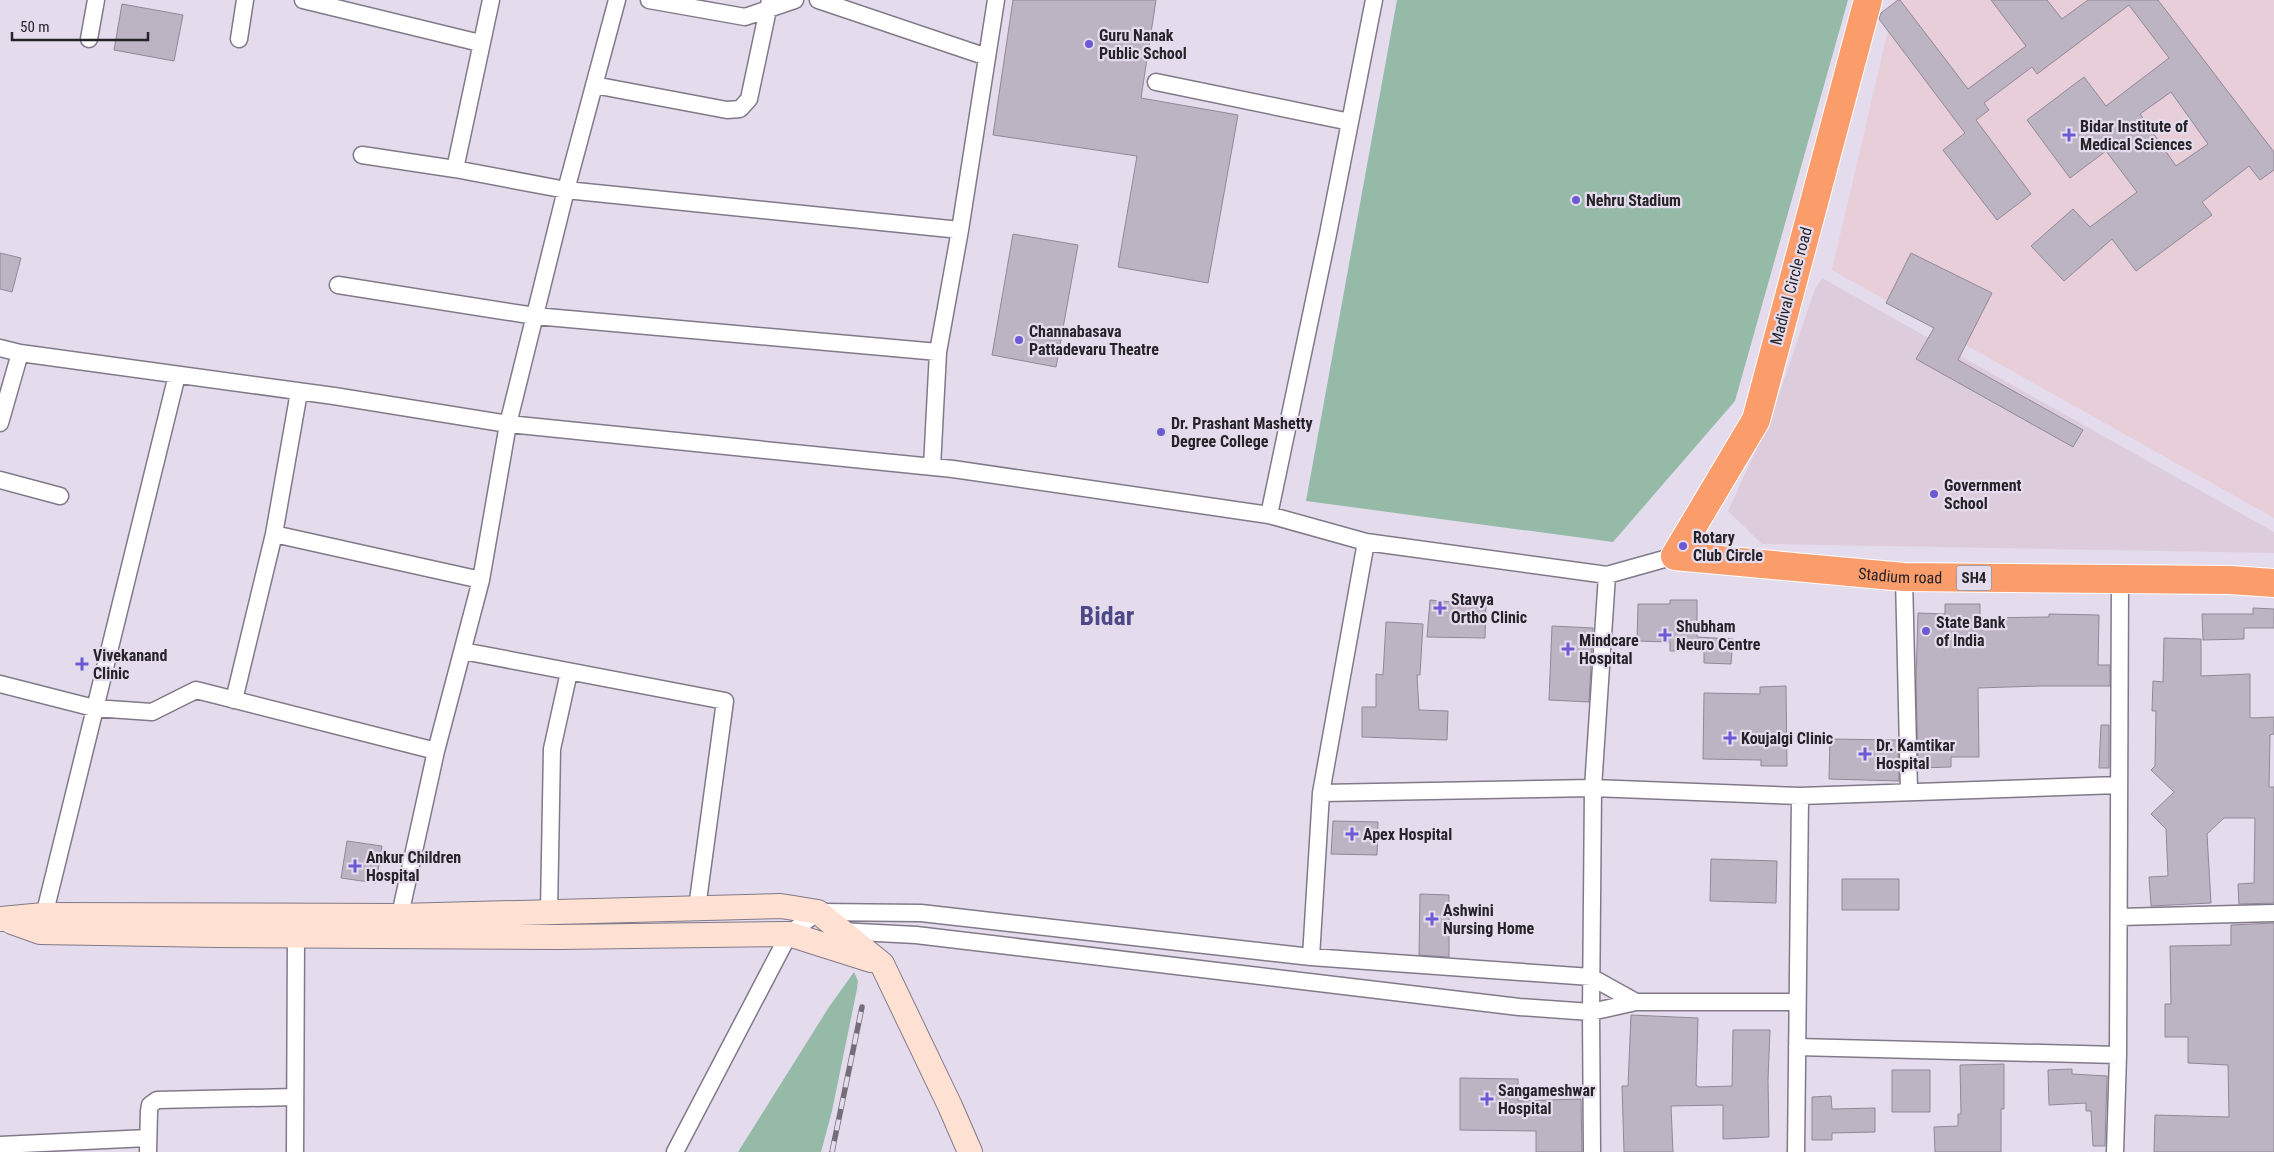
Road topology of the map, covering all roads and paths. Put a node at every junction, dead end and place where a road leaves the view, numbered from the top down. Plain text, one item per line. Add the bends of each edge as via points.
1 (96, 0) edge
2 (245, 0) edge
3 (303, 0) edge
4 (491, 0) edge
5 (617, 0) edge
6 (648, 0) edge
7 (795, 0) edge
8 (818, 0) edge
9 (996, 0) edge
10 (1374, 0) edge
11 (1868, 0) edge
12 (769, 5) edge
13 (89, 39) dead end
14 (239, 39) dead end
15 (480, 43) junction
16 (987, 57) junction
17 (1156, 82) dead end
18 (594, 86) junction
19 (1350, 122) junction
20 (362, 155) dead end
21 (455, 169) junction
22 (566, 190) junction
23 (960, 230) junction
24 (338, 285) dead end
25 (535, 316) junction
26 (0, 348) edge
27 (938, 352) junction
28 (20, 353) junction
29 (177, 375) junction
30 (299, 392) junction
31 (0, 423) edge
32 (508, 424) junction
33 (932, 468) junction
34 (0, 480) edge
35 (60, 496) dead end
36 (1269, 515) junction
37 (274, 534) junction
38 (1366, 542) junction
39 (1675, 556) junction
40 (1607, 574) junction
41 (1904, 577) junction
42 (2120, 579) junction
43 (481, 580) junction
44 (2274, 583) edge
45 (462, 652) junction
46 (568, 672) junction
47 (0, 684) edge
48 (234, 700) junction
49 (94, 708) junction
50 (436, 752) junction
51 (2119, 786) junction
52 (1593, 788) junction
53 (1909, 792) junction
54 (1321, 793) junction
55 (1800, 796) junction
56 (697, 908) junction
57 (549, 912) junction
58 (818, 912) junction
59 (2274, 912) edge
60 (2118, 917) junction
61 (1, 919) edge
62 (42, 923) junction
63 (398, 925) junction
64 (841, 929) junction
65 (789, 934) junction
66 (296, 935) junction
67 (818, 944) junction
68 (1311, 957) junction
69 (882, 964) junction
70 (1591, 977) junction
71 (1636, 1002) junction
72 (1797, 1002) junction
73 (1591, 1012) junction
74 (1797, 1047) junction
75 (2118, 1054) junction
76 (295, 1097) junction
77 (0, 1145) edge
78 (148, 1145) edge
79 (295, 1152) edge
80 (675, 1152) edge
81 (970, 1152) edge
82 (1592, 1152) edge
83 (1796, 1152) edge
84 (2115, 1152) edge

1 - 13 street
2 - 14 street
3 - 15 street
4 - 15 street
5 - 18 street
6 - 12 street via 745,17
7 - 12 street
8 - 16 street
9 - 16 street
10 - 19 street
11 - 39 highway, Madival Circle road via 1756,420
12 - 18 street via 749,99 740,108 727,110
15 - 21 street
16 - 23 street
17 - 19 street
18 - 22 street
19 - 36 street
20 - 21 street
21 - 22 street
22 - 23 street
22 - 25 street
23 - 27 street
24 - 25 street
25 - 27 street
25 - 32 street
26 - 28 street
27 - 33 street
28 - 29 street
28 - 31 street
29 - 30 street
29 - 49 street
30 - 32 street
30 - 37 street
32 - 33 street
32 - 43 street
33 - 36 street
34 - 35 street
36 - 38 street
37 - 43 street
37 - 48 street
38 - 40 street
38 - 54 street
39 - 40 street
39 - 41 highway, Stadium road / SH4
40 - 52 street
41 - 42 highway, Stadium road / SH4
41 - 53 street
42 - 44 highway, Stadium road / SH4
42 - 51 street
43 - 45 street
45 - 46 street
45 - 50 street
46 - 56 street via 725,701
46 - 57 street via 552,749
47 - 49 street
48 - 49 street via 196,690 152,712
48 - 50 street
49 - 62 street
50 - 63 street
51 - 53 street
51 - 60 street
52 - 54 street
52 - 55 street
52 - 70 street
53 - 55 street
54 - 68 street
55 - 72 street
56 - 57 main road
56 - 58 main road via 781,906
57 - 63 main road
58 - 64 main road
58 - 65 street
58 - 68 street via 921,914
59 - 60 street
60 - 75 street
61 - 62 main road
62 - 63 main road
62 - 66 main road
63 - 65 main road via 559,937
63 - 66 main road
64 - 67 street
64 - 69 main road
64 - 73 street via 916,935 1519,1007
65 - 67 main road
65 - 80 street
66 - 76 street
67 - 69 main road
68 - 70 street
69 - 81 main road
70 - 71 street
70 - 73 street
71 - 72 street
71 - 73 street
72 - 74 street
73 - 82 street
74 - 75 street
74 - 83 street
75 - 84 street
76 - 78 street via 157,1100 150,1105
76 - 79 street
77 - 78 street

